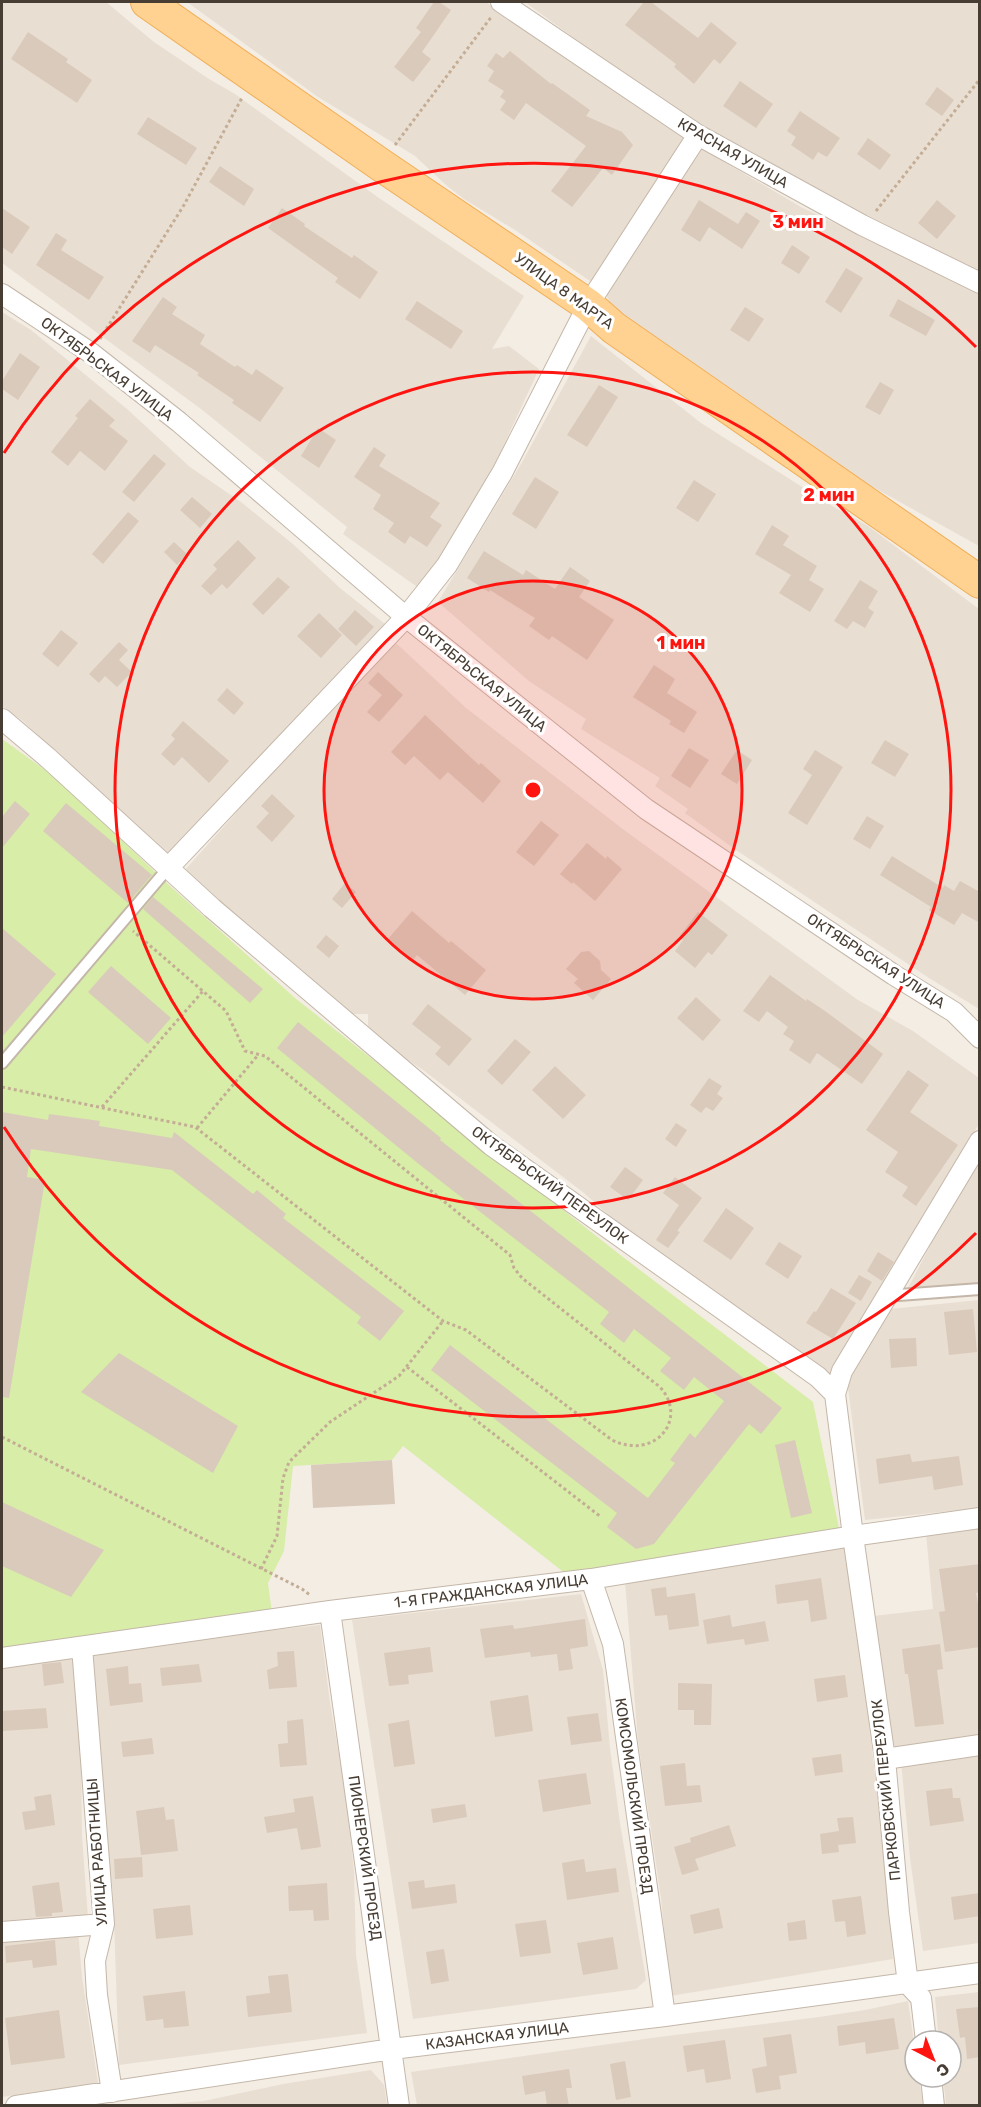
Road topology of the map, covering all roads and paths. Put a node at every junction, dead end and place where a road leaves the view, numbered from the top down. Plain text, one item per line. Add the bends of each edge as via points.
1 (147, 2) edge
2 (501, 2) edge
3 (254, 76) junction
4 (980, 79) edge
5 (698, 135) junction
6 (381, 165) junction
7 (862, 225) junction
8 (980, 283) edge
9 (2, 294) edge
10 (588, 305) junction
11 (91, 353) junction
12 (980, 582) edge
13 (406, 617) junction
14 (2, 719) edge
15 (169, 867) junction
16 (122, 922) junction
17 (203, 991) junction
18 (980, 1038) edge
19 (258, 1055) junction
20 (2, 1063) edge
21 (2, 1087) edge
22 (102, 1107) junction
23 (197, 1128) junction
24 (980, 1141) edge
25 (980, 1289) edge
26 (885, 1296) junction
27 (443, 1322) junction
28 (407, 1367) junction
29 (835, 1394) junction
30 (2, 1437) edge
31 (601, 1517) dead end
32 (980, 1518) edge
33 (852, 1536) junction
34 (261, 1569) junction
35 (591, 1579) junction
36 (330, 1611) junction
37 (81, 1647) junction
38 (2, 1658) edge
39 (980, 1745) edge
40 (885, 1759) junction
41 (104, 1924) junction
42 (2, 1932) edge
43 (980, 1973) edge
44 (908, 1984) junction
45 (665, 2016) junction
46 (925, 2029) edge
47 (392, 2049) junction
48 (932, 2089) edge
49 (112, 2092) junction
50 (16, 2106) edge
51 (399, 2106) edge
52 (934, 2106) edge

1 - 3 main road, УЛИЦА 8 МАРТА
2 - 5 street, КРАСНАЯ УЛИЦА
2 - 6 path
3 - 6 main road, УЛИЦА 8 МАРТА
3 - 11 path via 184,205
4 - 7 path
5 - 7 street, КРАСНАЯ УЛИЦА
5 - 10 street
6 - 10 main road, УЛИЦА 8 МАРТА
7 - 8 street, КРАСНАЯ УЛИЦА
9 - 11 street, ОКТЯБРЬСКАЯ УЛИЦА
10 - 12 main road, УЛИЦА 8 МАРТА via 614,328
10 - 13 street via 475,519 447,565
11 - 13 street, ОКТЯБРЬСКАЯ УЛИЦА via 179,422
13 - 15 street
13 - 18 street, ОКТЯБРЬСКАЯ УЛИЦА via 646,809 954,1012
14 - 15 street, ОКТЯБРЬСКИЙ ПЕРЕУЛОК
15 - 16 lane
15 - 29 street, ОКТЯБРЬСКИЙ ПЕРЕУЛОК via 491,1145 818,1377
16 - 17 path
16 - 20 lane
17 - 19 path via 229,1015 242,1048
17 - 22 path
19 - 23 path
19 - 27 path via 265,1056 510,1255 522,1278 660,1387 670,1404 668,1425 651,1444 633,1447 618,1443 466,1330
21 - 22 path
22 - 23 path
23 - 27 path
24 - 26 street
25 - 26 lane
26 - 29 street via 842,1371
27 - 28 path
28 - 31 path
28 - 34 path via 391,1383 330,1422 289,1462 283,1478 277,1536
29 - 33 street
30 - 34 path
32 - 33 street, 1-Я ГРАЖДАНСКАЯ УЛИЦА
33 - 35 street, 1-Я ГРАЖДАНСКАЯ УЛИЦА
33 - 40 street, ПАРКОВСКИЙ ПЕРЕУЛОК
34 - 36 path via 302,1589
35 - 36 street, 1-Я ГРАЖДАНСКАЯ УЛИЦА
35 - 45 street, КОМСОМОЛЬСКИЙ ПРОЕЗД via 613,1644
36 - 37 street, 1-Я ГРАЖДАНСКАЯ УЛИЦА
36 - 47 street, ПИОНЕРСКИЙ ПРОЕЗД
37 - 38 street, 1-Я ГРАЖДАНСКАЯ УЛИЦА
37 - 41 street, УЛИЦА РАБОТНИЦЫ
39 - 40 street
40 - 44 street, ПАРКОВСКИЙ ПЕРЕУЛОК
41 - 42 street
41 - 49 street, УЛИЦА РАБОТНИЦЫ via 95,1961
43 - 44 street, КАЗАНСКАЯ УЛИЦА
44 - 45 street, КАЗАНСКАЯ УЛИЦА
44 - 46 street, ПАРКОВСКИЙ ПЕРЕУЛОК via 921,1998
45 - 47 street, КАЗАНСКАЯ УЛИЦА
47 - 49 street, КАЗАНСКАЯ УЛИЦА
47 - 51 street, ПИОНЕРСКИЙ ПРОЕЗД
48 - 52 street
49 - 50 street, КАЗАНСКАЯ УЛИЦА

